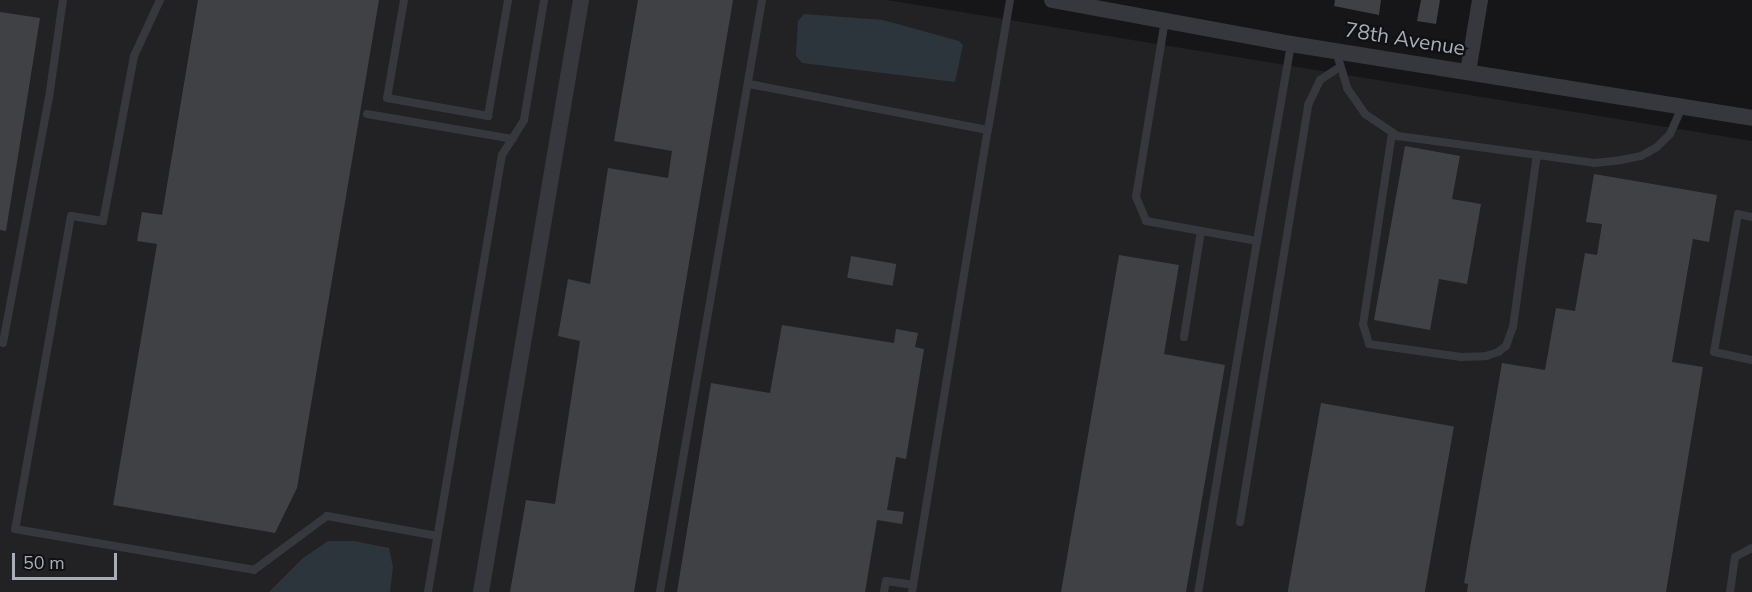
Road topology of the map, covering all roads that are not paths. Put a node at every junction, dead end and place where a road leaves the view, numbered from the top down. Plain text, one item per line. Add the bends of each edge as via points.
1 (63, 0) edge
2 (159, 0) edge
3 (404, 0) edge
4 (508, 0) edge
5 (544, 0) edge
6 (581, 0) edge
7 (762, 0) edge
8 (1010, 0) edge
9 (1052, 0) edge
10 (1480, 0) edge
11 (1165, 20) junction
12 (1291, 44) junction
13 (1336, 51) junction
14 (1340, 67) junction
15 (1468, 72) junction
16 (748, 84) junction
17 (1682, 107) junction
18 (367, 114) dead end
19 (1752, 118) edge
20 (988, 130) junction
21 (1392, 133) junction
22 (513, 139) junction
23 (1537, 155) junction
24 (1752, 217) edge
25 (1201, 231) junction
26 (1257, 241) junction
27 (1184, 337) dead end
28 (3, 343) dead end
29 (1752, 360) edge
30 (1240, 522) dead end
31 (437, 536) junction
32 (1752, 548) edge
33 (912, 589) edge
34 (428, 592) edge
35 (481, 592) edge
36 (660, 592) edge
37 (884, 592) edge
38 (1198, 592) edge
39 (1730, 592) edge

1 - 28 lane via 49,98
2 - 31 lane via 134,56 103,221 71,216 15,529 254,570 327,516
3 - 4 lane via 387,98 488,116
5 - 22 lane via 525,120
6 - 35 street
7 - 16 lane
8 - 20 lane
9 - 11 street, 78th Avenue
10 - 15 street
11 - 12 street, 78th Avenue
11 - 25 lane via 1136,197 1146,220
12 - 13 street, 78th Avenue
12 - 26 lane
13 - 14 lane
13 - 15 street, 78th Avenue
14 - 21 lane via 1347,88 1365,114
14 - 30 lane via 1320,80 1310,98
15 - 17 street, 78th Avenue
16 - 20 lane
16 - 36 lane
17 - 19 street, 78th Avenue
17 - 23 lane via 1670,134 1658,147 1641,156 1594,163
18 - 22 lane
20 - 33 lane
21 - 23 lane
21 - 23 lane via 1363,324 1369,344 1461,357 1486,356 1506,346 1513,327
22 - 31 lane via 502,155
24 - 29 lane via 1738,214 1714,352
25 - 26 lane
25 - 27 lane
26 - 38 lane
31 - 34 lane
32 - 39 lane via 1735,557
33 - 37 lane via 886,581

